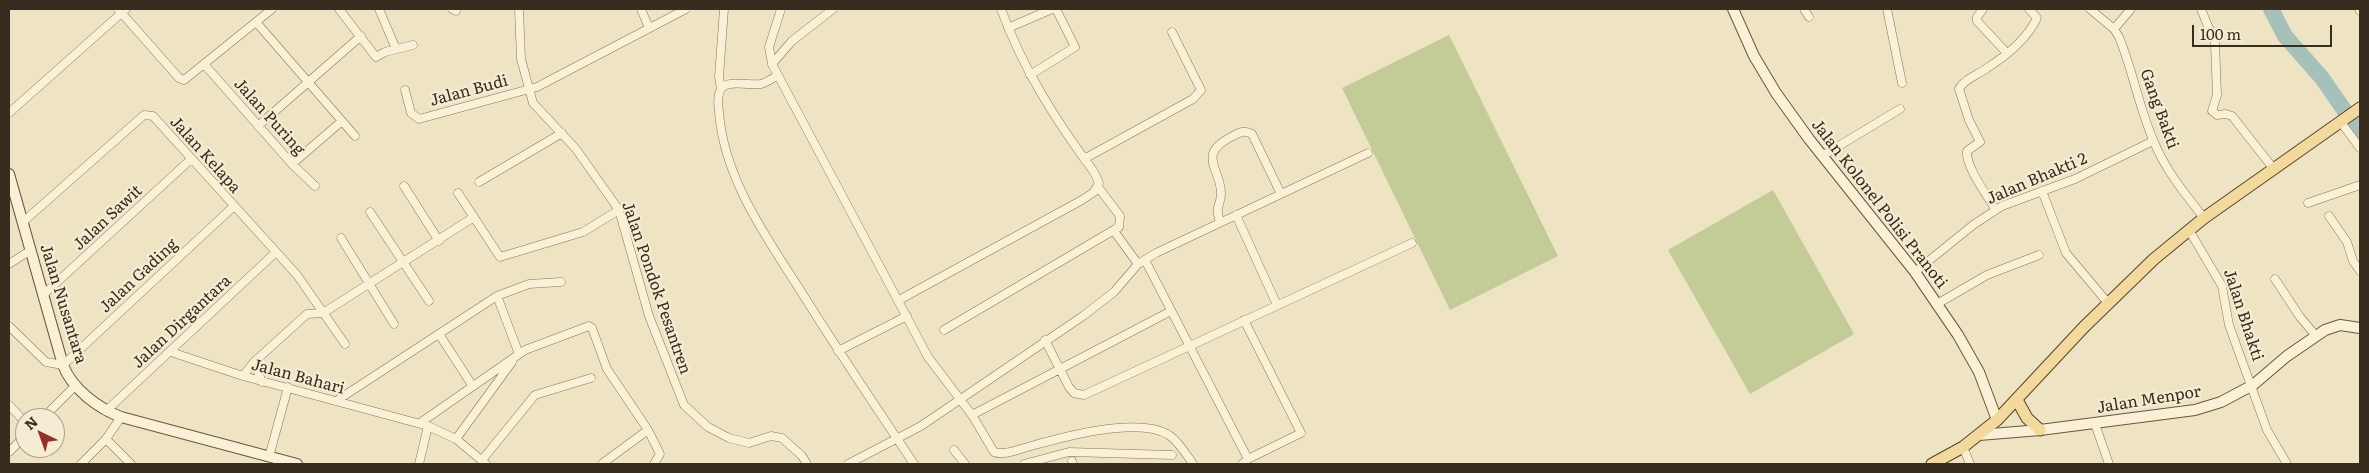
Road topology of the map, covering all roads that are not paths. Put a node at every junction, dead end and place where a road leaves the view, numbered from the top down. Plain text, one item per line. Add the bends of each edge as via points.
1 (272, 9) edge
2 (338, 9) edge
3 (379, 9) edge
4 (519, 9) edge
5 (641, 9) edge
6 (686, 9) edge
7 (724, 9) edge
8 (781, 9) edge
9 (833, 9) edge
10 (1001, 9) edge
11 (1052, 9) edge
12 (1056, 9) edge
13 (1733, 9) edge
14 (1804, 9) edge
15 (1889, 9) edge
16 (1984, 9) edge
17 (2029, 9) edge
18 (2090, 9) edge
19 (2131, 9) edge
20 (2201, 9) edge
21 (122, 10) edge
22 (1809, 18) dead end
23 (256, 22) junction
24 (649, 28) junction
25 (1008, 28) junction
26 (2114, 29) junction
27 (1172, 32) dead end
28 (361, 36) junction
29 (413, 45) dead end
30 (396, 49) junction
31 (2004, 50) dead end
32 (204, 64) junction
33 (772, 64) junction
34 (778, 75) junction
35 (1030, 75) junction
36 (309, 82) junction
37 (1902, 83) dead end
38 (530, 89) junction
39 (721, 89) junction
40 (405, 90) dead end
41 (1900, 109) dead end
42 (9, 113) edge
43 (2350, 114) edge
44 (342, 121) junction
45 (258, 126) junction
46 (562, 133) junction
47 (355, 136) dead end
48 (2153, 141) junction
49 (2360, 148) edge
50 (1368, 153) dead end
51 (1822, 156) junction
52 (1084, 159) junction
53 (190, 160) junction
54 (292, 164) junction
55 (2273, 168) junction
56 (9, 174) edge
57 (479, 182) dead end
58 (2360, 185) edge
59 (315, 186) dead end
60 (404, 186) dead end
61 (1098, 187) junction
62 (2042, 191) junction
63 (11, 192) edge
64 (458, 193) dead end
65 (1281, 194) junction
66 (2308, 203) dead end
67 (233, 206) junction
68 (619, 210) junction
69 (1996, 210) junction
70 (370, 212) dead end
71 (1236, 215) junction
72 (2329, 216) dead end
73 (474, 217) junction
74 (2204, 218) junction
75 (23, 222) junction
76 (1220, 222) junction
77 (2190, 230) junction
78 (1114, 232) junction
79 (341, 238) dead end
80 (439, 241) junction
81 (1412, 243) dead end
82 (31, 250) junction
83 (276, 252) junction
84 (2039, 255) dead end
85 (1142, 262) junction
86 (404, 263) junction
87 (9, 264) edge
88 (2360, 271) edge
89 (1915, 272) junction
90 (2275, 280) dead end
91 (561, 282) dead end
92 (368, 285) junction
93 (43, 295) junction
94 (498, 296) junction
95 (429, 300) dead end
96 (899, 300) junction
97 (2108, 303) junction
98 (1937, 304) junction
99 (1277, 305) junction
100 (1171, 311) junction
101 (323, 313) junction
102 (907, 316) junction
103 (1244, 320) junction
104 (394, 324) dead end
105 (9, 326) edge
106 (2360, 328) edge
107 (944, 330) dead end
108 (439, 334) junction
109 (2316, 336) junction
110 (1045, 340) junction
111 (345, 344) dead end
112 (1190, 345) junction
113 (838, 351) junction
114 (171, 352) junction
115 (517, 356) junction
116 (254, 362) junction
117 (63, 365) junction
118 (1060, 368) junction
119 (243, 376) junction
120 (591, 378) dead end
121 (262, 382) junction
122 (2252, 384) junction
123 (76, 385) junction
124 (472, 385) junction
125 (288, 387) junction
126 (960, 399) junction
127 (2017, 400) junction
128 (336, 401) junction
129 (53, 408) edge
130 (106, 411) junction
131 (972, 415) junction
132 (121, 417) junction
133 (1997, 420) junction
134 (2096, 424) junction
135 (424, 425) junction
136 (648, 430) junction
137 (2040, 430) junction
138 (1979, 435) junction
139 (106, 439) junction
140 (456, 439) junction
141 (896, 440) junction
142 (1963, 447) junction
143 (954, 450) dead end
144 (1172, 455) dead end
145 (269, 457) junction
146 (484, 462) edge
147 (1245, 462) edge
148 (603, 463) dead end
149 (82, 464) edge
150 (131, 464) edge
151 (297, 464) edge
152 (419, 464) edge
153 (654, 464) edge
154 (807, 464) edge
155 (848, 464) edge
156 (914, 464) edge
157 (965, 464) edge
158 (1024, 464) edge
159 (1193, 464) edge
160 (1932, 464) edge
161 (1970, 464) edge
162 (2109, 464) edge
163 (2287, 464) edge

1 - 23 street
2 - 28 street
3 - 30 street
4 - 38 street, Jalan Pondok Pesantren via 521,59
5 - 24 street
6 - 24 street, Jalan Budi
7 - 39 street
8 - 33 street via 769,47
9 - 33 street via 792,41
10 - 25 street
11 - 25 street
12 - 35 street via 1075,47
13 - 51 street, Jalan Kolonel Polisi Pranoti via 1759,66
14 - 22 street
15 - 37 street
16 - 31 street via 1977,16 1977,21
17 - 69 street via 2037,18 2029,31 2007,53 1966,81 1959,90 1980,142 1967,151 1967,158
18 - 26 street, Gang Bakti
19 - 26 street
20 - 55 street via 2215,43 2217,95 2212,111 2217,115 2232,116
21 - 32 street via 179,78 184,80
21 - 42 street
23 - 32 street
23 - 36 street
24 - 38 street, Jalan Budi
25 - 35 street
26 - 48 street, Gang Bakti
27 - 52 street via 1201,90 1193,99
28 - 30 street via 376,57
28 - 36 street
29 - 30 street
32 - 45 street, Jalan Puring
33 - 34 street
34 - 39 street via 759,84 726,85
34 - 96 street
35 - 52 street
36 - 44 street
36 - 45 street
38 - 40 street, Jalan Budi via 419,118 411,113
38 - 46 street, Jalan Pondok Pesantren via 533,103
39 - 113 street via 722,132 742,192 756,221
41 - 51 street
43 - 49 street
43 - 55 main road
44 - 47 street
44 - 54 street
45 - 54 street, Jalan Puring
46 - 57 street
46 - 68 street, Jalan Pondok Pesantren via 594,172
48 - 62 street, Jalan Bhakti 2 via 2075,179
48 - 74 street, Gang Bakti via 2174,180
50 - 65 street
51 - 89 street, Jalan Kolonel Polisi Pranoti
52 - 61 street via 1097,178
53 - 67 street, Jalan Kelapa
53 - 75 street, Jalan Kelapa via 153,116 144,115
53 - 93 street, Jalan Sawit
54 - 59 street, Jalan Puring
55 - 74 main road
56 - 63 street, Jalan Nusantara
58 - 66 street
60 - 80 street
61 - 78 street via 1120,216 1121,222
61 - 96 street via 1082,200
62 - 69 street, Jalan Bhakti 2
62 - 97 street via 2066,253
63 - 75 street, Jalan Nusantara
64 - 73 street
65 - 71 street
65 - 76 street via 1252,134 1244,131 1236,134 1223,142 1212,157 1221,190 1217,212
67 - 83 street, Jalan Kelapa
67 - 117 street, Jalan Gading
68 - 73 street via 583,232 500,257
68 - 154 street, Jalan Pondok Pesantren via 649,316 684,405 708,427 729,438 749,443 771,436 782,438
69 - 89 street, Jalan Bhakti 2
70 - 86 street
71 - 76 street
71 - 99 street
72 - 88 street via 2347,242
73 - 80 street
74 - 77 main road
75 - 82 street, Jalan Nusantara
76 - 85 street
77 - 97 main road
77 - 122 street, Jalan Bhakti via 2222,286 2228,325
78 - 85 street
78 - 107 street
79 - 92 street
80 - 86 street
81 - 99 street
82 - 87 street
82 - 93 street, Jalan Nusantara
83 - 101 street, Jalan Kelapa via 297,275
83 - 114 street, Jalan Dirgantara
84 - 98 street via 1987,276
85 - 100 street
85 - 110 street via 1106,299
86 - 92 street
86 - 95 street
89 - 98 street, Jalan Kolonel Polisi Pranoti
90 - 109 street
91 - 94 street via 529,284
92 - 101 street
92 - 104 street
93 - 117 street, Jalan Nusantara
94 - 108 street
94 - 115 street
96 - 102 street
97 - 127 main road
98 - 133 street, Jalan Kolonel Polisi Pranoti via 1976,365
99 - 103 street
100 - 112 street
100 - 118 street
101 - 111 street, Jalan Kelapa
101 - 116 street via 307,314
102 - 113 street
102 - 126 street via 928,357
103 - 112 street
103 - 147 street via 1300,433
105 - 117 street via 46,362
106 - 109 street, Jalan Menpor via 2340,325
108 - 124 street
108 - 128 street
109 - 122 street, Jalan Menpor
110 - 118 street
110 - 126 street
112 - 118 street via 1084,395 1074,393
112 - 147 street
113 - 141 street
114 - 119 street, Jalan Bahari
114 - 130 street, Jalan Dirgantara
115 - 124 street
115 - 136 street via 589,326 607,369
115 - 140 street
116 - 119 street
116 - 121 street
117 - 123 street, Jalan Nusantara
118 - 131 street
119 - 121 street, Jalan Bahari
120 - 146 street via 535,395
121 - 125 street, Jalan Bahari
122 - 134 street, Jalan Menpor via 2221,402 2195,410
122 - 163 street, Jalan Bhakti via 2268,430
123 - 129 street
123 - 130 street, Jalan Nusantara
124 - 135 street
125 - 128 street, Jalan Bahari
125 - 145 street
126 - 131 street
126 - 141 street
127 - 133 main road
127 - 137 main road via 2027,418
128 - 135 street, Jalan Bahari
130 - 132 street, Jalan Nusantara
131 - 159 street via 990,449 997,454 1085,431 1146,429 1168,434
132 - 139 street
132 - 145 street, Jalan Nusantara
133 - 138 main road
134 - 137 street, Jalan Menpor
134 - 162 street
135 - 140 street, Jalan Bahari
135 - 152 street
136 - 148 street
136 - 153 street via 660,454
137 - 138 street, Jalan Menpor
138 - 142 main road
139 - 149 street
139 - 150 street
140 - 146 street, Jalan Bahari
141 - 155 street
141 - 156 street
142 - 160 main road
142 - 161 street
143 - 157 street
144 - 158 street via 1069,452
145 - 151 street, Jalan Nusantara

